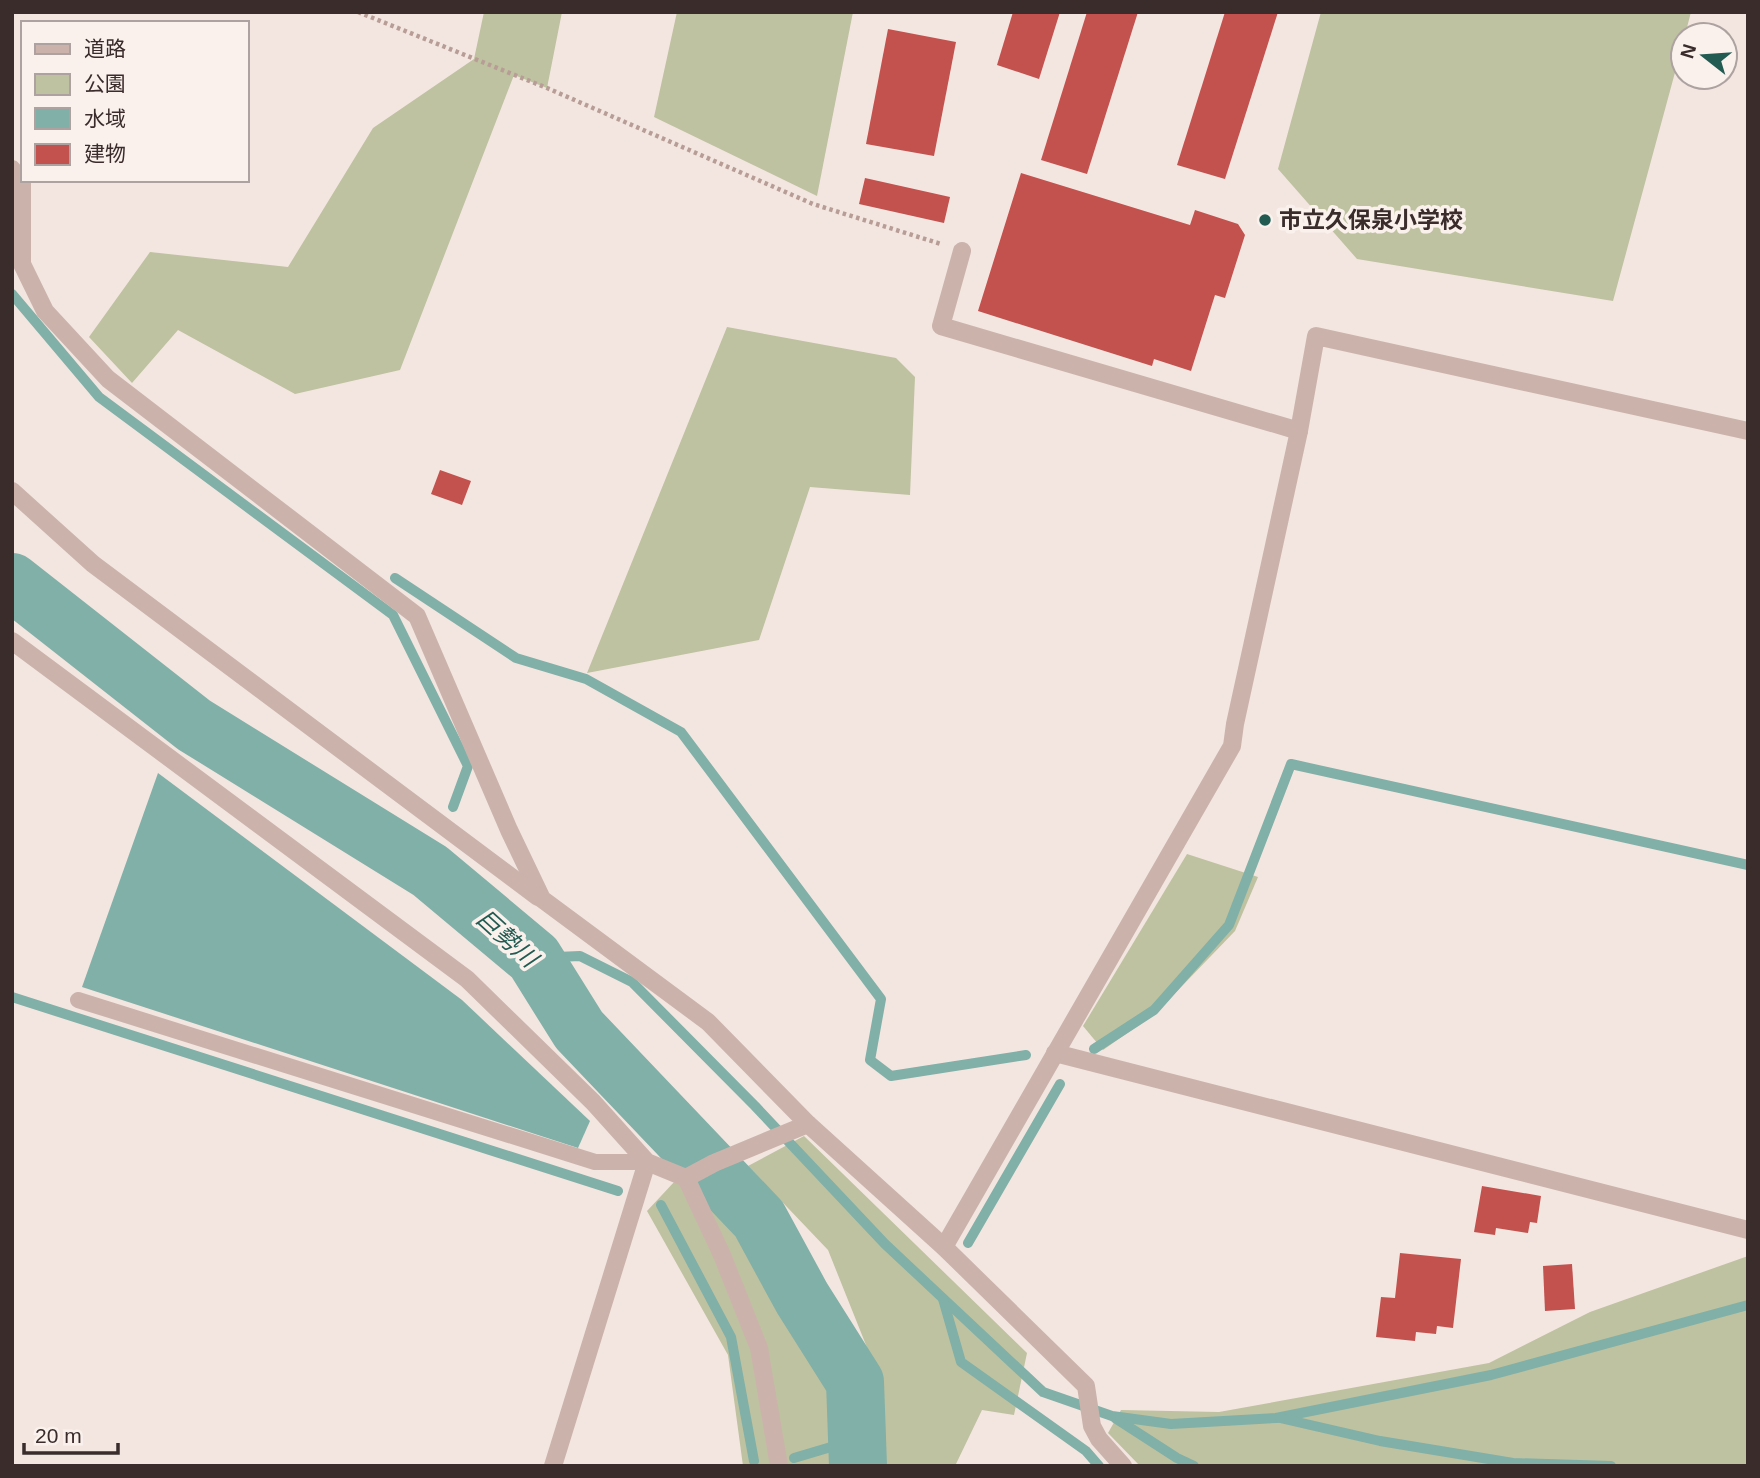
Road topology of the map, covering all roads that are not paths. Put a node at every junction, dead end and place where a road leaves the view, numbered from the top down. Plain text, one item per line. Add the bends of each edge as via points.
1 (21, 182) edge
2 (961, 251) road end
3 (1299, 431) junction
4 (1748, 431) edge
5 (12, 491) edge
6 (12, 641) edge
7 (542, 900) junction
8 (78, 1000) dead end
9 (1055, 1053) junction
10 (808, 1124) junction
11 (647, 1162) junction
12 (686, 1178) junction
13 (1748, 1230) edge
14 (944, 1247) junction
15 (553, 1466) edge
16 (779, 1466) edge
17 (1123, 1466) edge

1 - 7 street via 22,264 45,311 108,379 417,616
2 - 3 street via 941,326
3 - 4 street via 1316,336
3 - 9 street via 1232,746
5 - 7 street via 93,564
6 - 11 street via 467,979 593,1102
7 - 10 street via 708,1022
8 - 11 lane via 595,1162
9 - 13 street
9 - 14 street
10 - 12 street
10 - 14 street
11 - 12 street
11 - 15 street
12 - 16 street via 759,1348
14 - 17 street via 1086,1386 1092,1426

